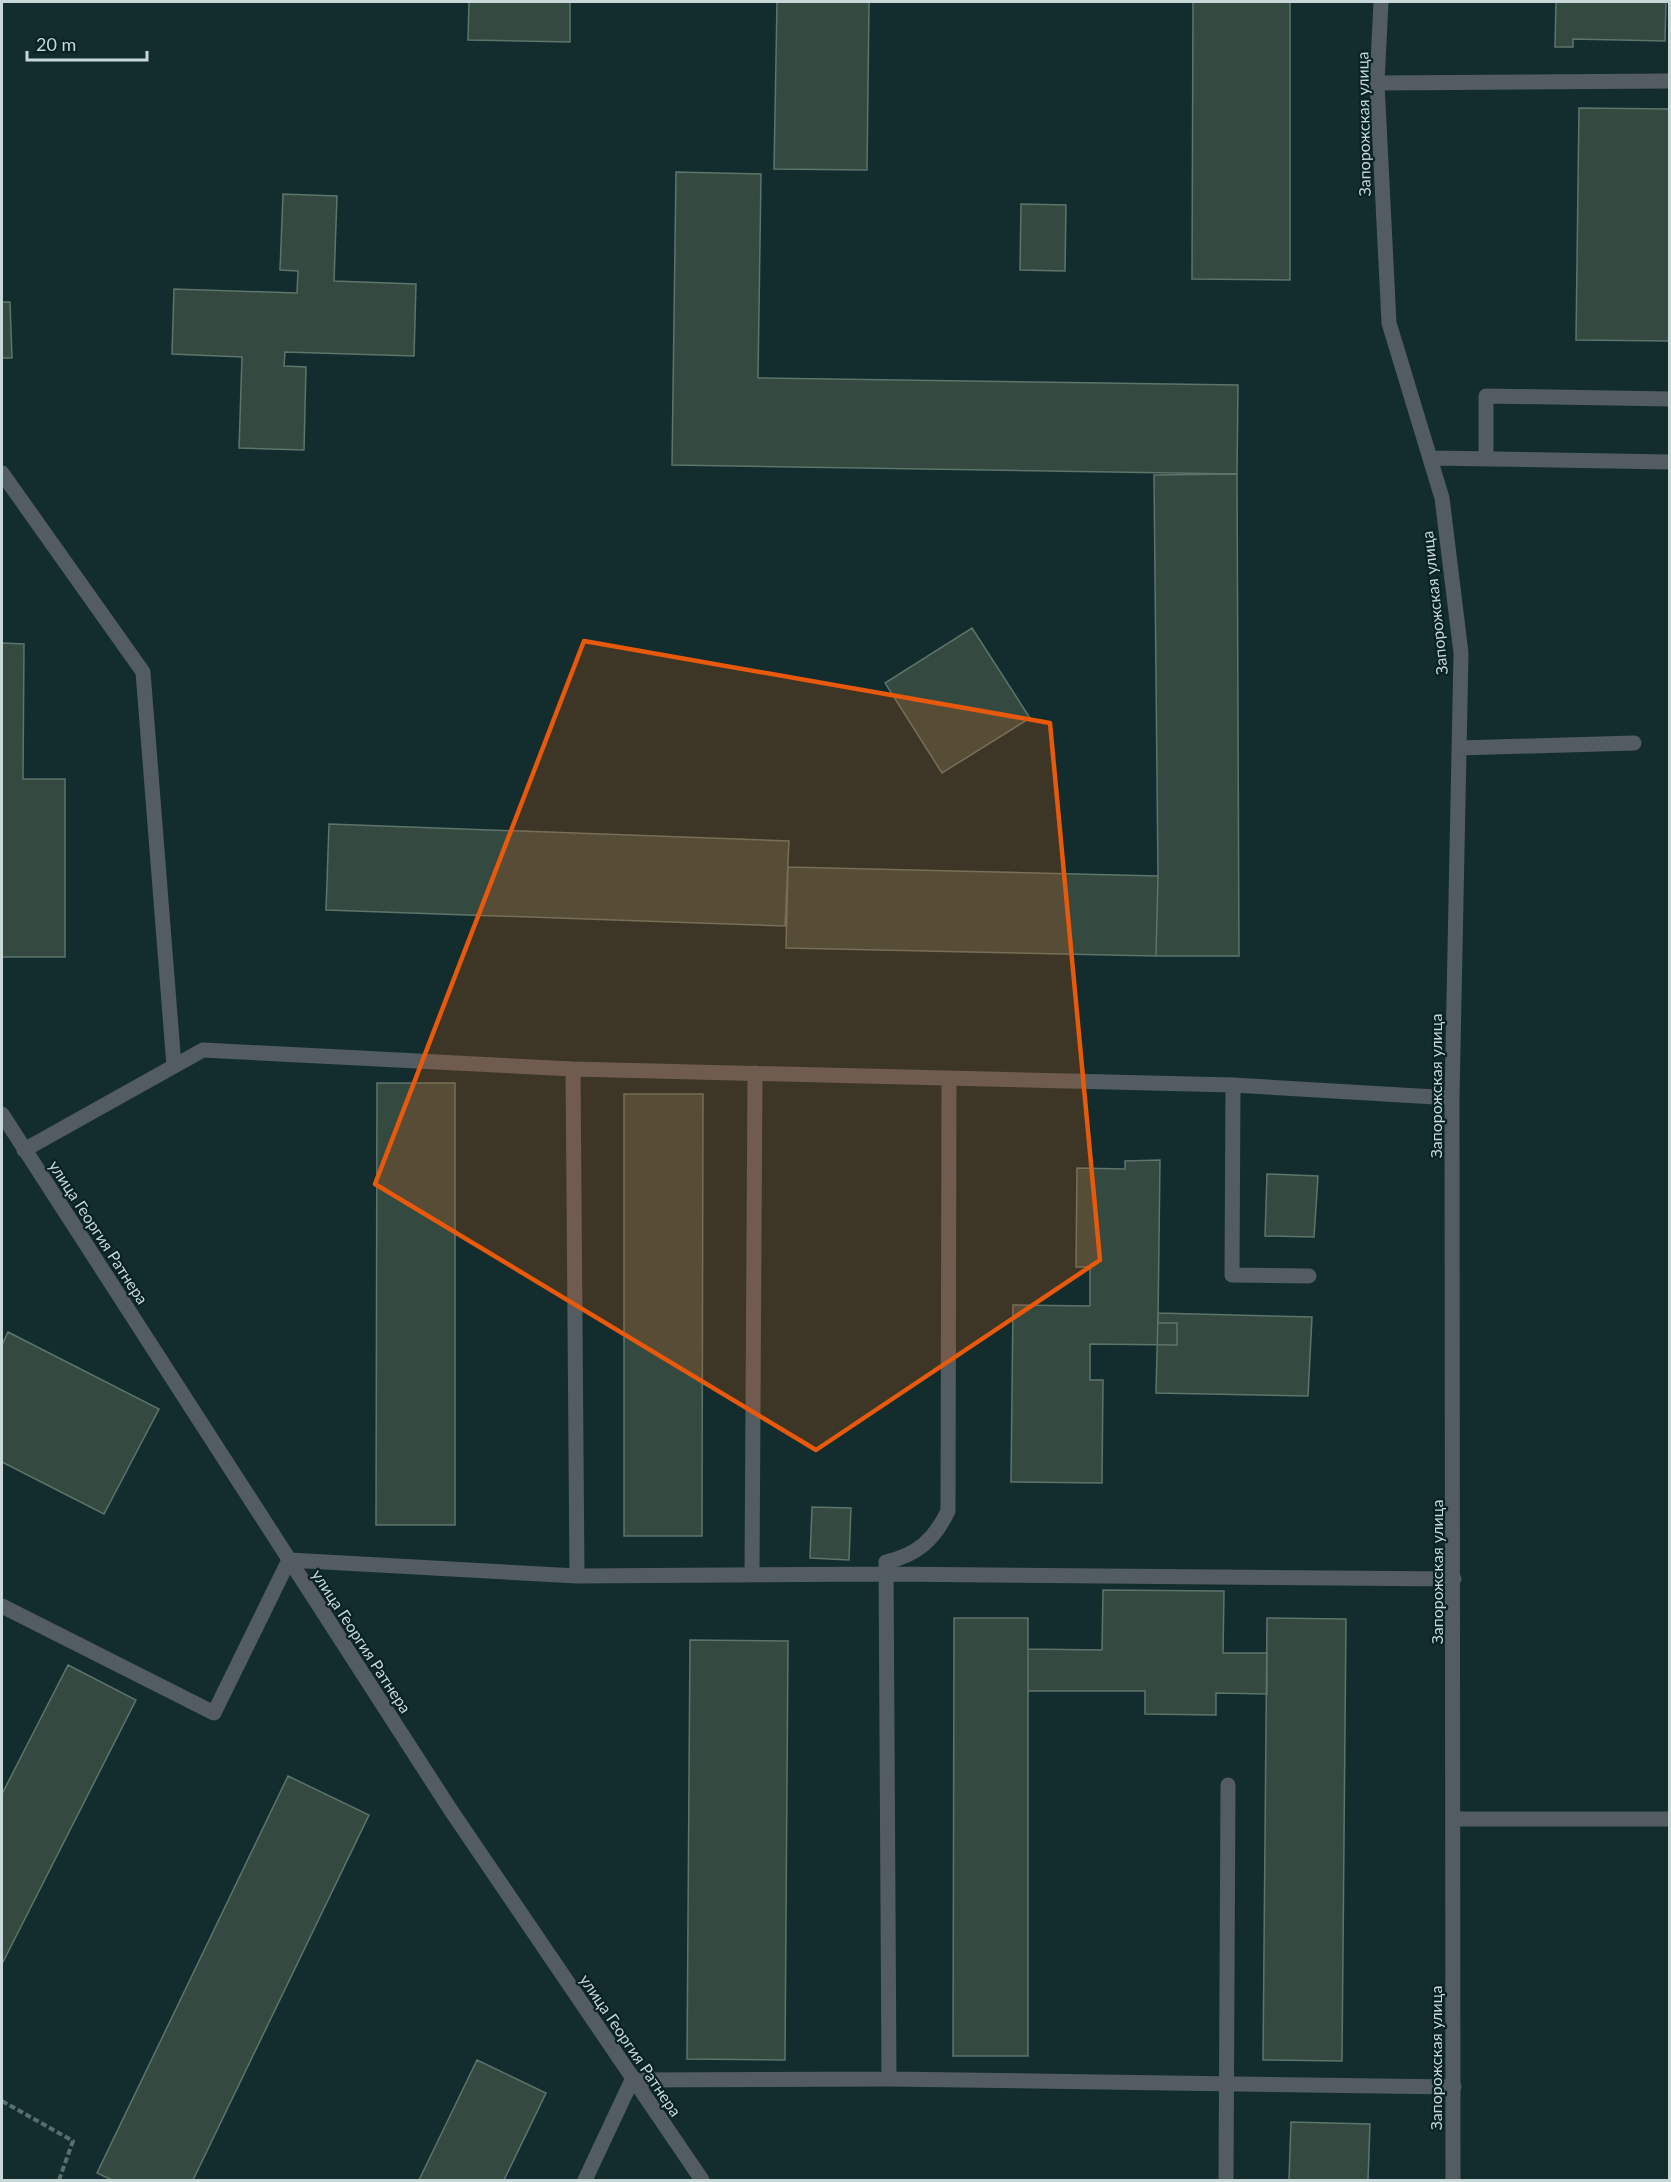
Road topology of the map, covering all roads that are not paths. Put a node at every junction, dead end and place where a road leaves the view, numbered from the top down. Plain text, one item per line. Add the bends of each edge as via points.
1 (1381, 2) edge
2 (1670, 81) edge
3 (1377, 83) junction
4 (1670, 399) edge
5 (1430, 458) junction
6 (1486, 459) junction
7 (1670, 462) edge
8 (2, 473) edge
9 (1634, 743) dead end
10 (1459, 748) junction
11 (174, 1066) junction
12 (573, 1069) junction
13 (755, 1073) junction
14 (949, 1078) junction
15 (1233, 1085) junction
16 (1452, 1098) junction
17 (2, 1114) edge
18 (24, 1150) junction
19 (1308, 1276) dead end
20 (289, 1560) junction
21 (887, 1574) junction
22 (752, 1575) junction
23 (577, 1576) junction
24 (1454, 1579) junction
25 (2, 1605) edge
26 (1228, 1785) dead end
27 (1453, 1819) junction
28 (1670, 1819) edge
29 (890, 2079) junction
30 (632, 2080) junction
31 (1227, 2084) junction
32 (1454, 2087) junction
33 (585, 2181) edge
34 (702, 2181) edge
35 (1226, 2181) edge
36 (1453, 2181) edge

1 - 3 street, Запорожская улица
2 - 3 street
3 - 5 street, Запорожская улица via 1389,323
4 - 6 street via 1486,396
5 - 6 street
5 - 10 street, Запорожская улица via 1442,498 1461,653
6 - 7 street
8 - 11 street via 142,672
9 - 10 street
10 - 16 street, Запорожская улица
11 - 12 street via 203,1050
11 - 18 street
12 - 13 street
12 - 23 street
13 - 14 street
13 - 22 street
14 - 15 street
14 - 21 street via 948,1511 922,1548 886,1562
15 - 16 street
15 - 19 street via 1232,1275
16 - 24 street, Запорожская улица
17 - 18 street, улица Георгия Ратнера
18 - 20 street, улица Георгия Ратнера
20 - 23 street
20 - 25 street via 214,1713
20 - 30 street, улица Георгия Ратнера
21 - 22 street
21 - 24 street
21 - 29 street
22 - 23 street
24 - 27 street, Запорожская улица
26 - 31 street
27 - 28 street
27 - 32 street, Запорожская улица
29 - 30 street
29 - 31 street
30 - 33 street
30 - 34 street, улица Георгия Ратнера
31 - 32 street
31 - 35 street
32 - 36 street, Запорожская улица

